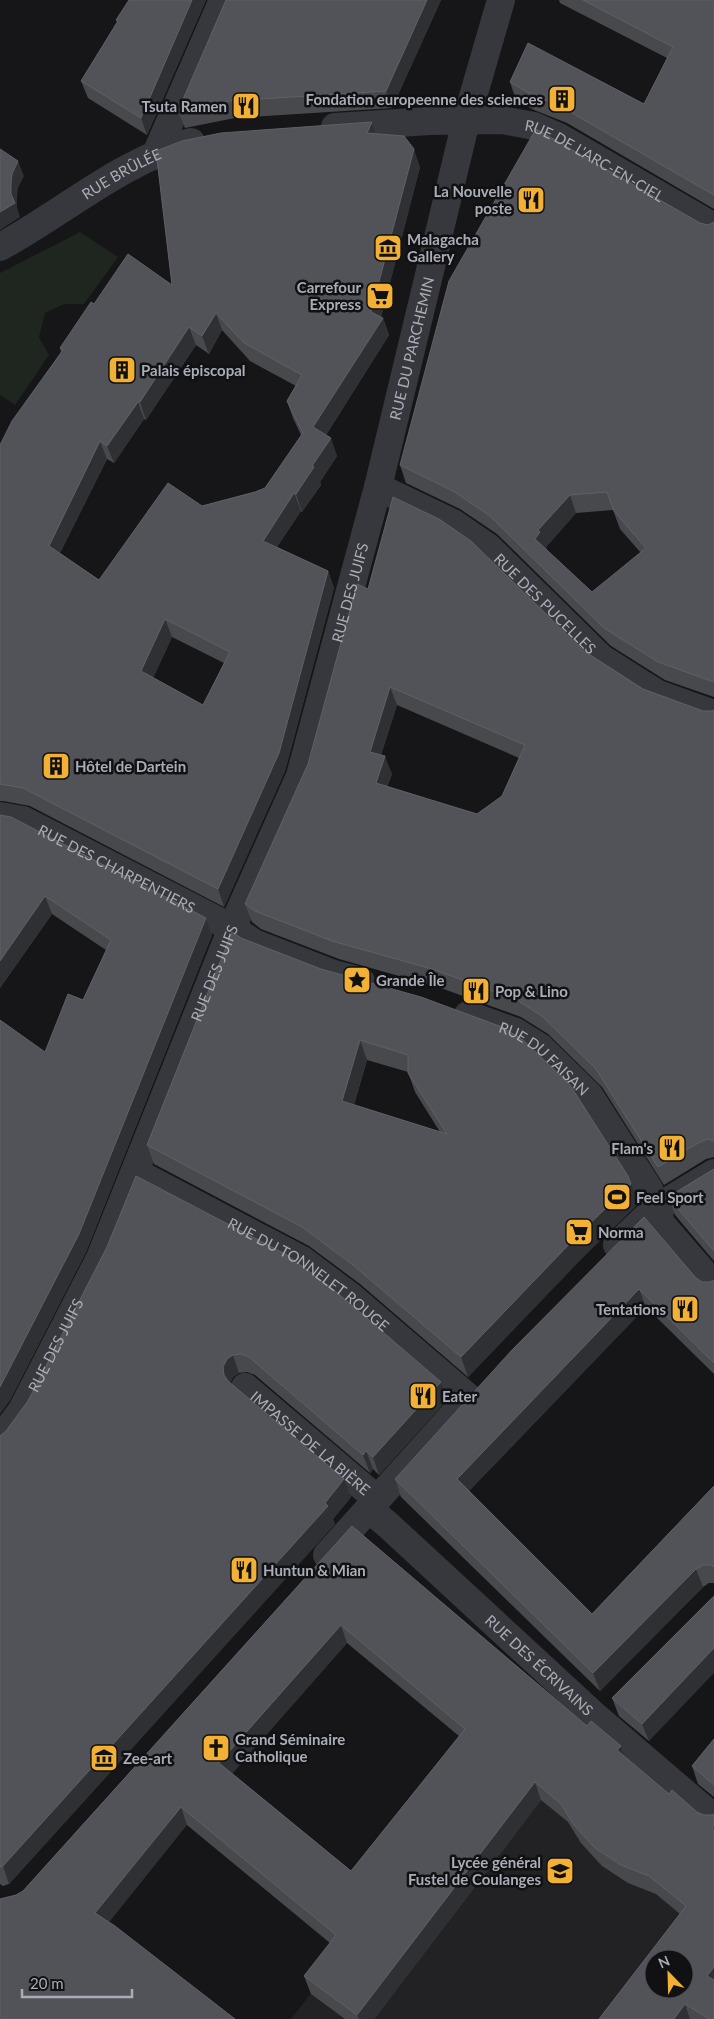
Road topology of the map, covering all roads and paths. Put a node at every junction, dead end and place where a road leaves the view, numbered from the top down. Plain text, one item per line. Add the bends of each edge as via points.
1 (223, 0) edge
2 (501, 0) edge
3 (466, 121) junction
4 (313, 129) edge
5 (214, 136) edge
6 (156, 154) junction
7 (714, 227) edge
8 (0, 247) edge
9 (378, 487) junction
10 (714, 714) edge
11 (0, 816) edge
12 (232, 928) junction
13 (388, 989) edge
14 (442, 1006) edge
15 (135, 1172) junction
16 (714, 1174) edge
17 (655, 1209) junction
18 (602, 1260) edge
19 (714, 1285) edge
20 (488, 1378) edge
21 (245, 1387) dead end
22 (468, 1398) junction
23 (0, 1440) edge
24 (373, 1504) junction
25 (309, 1575) edge
26 (616, 1697) edge
27 (596, 1717) junction
28 (714, 1818) edge

1 - 6 street
2 - 3 street, RUE DU PARCHEMIN
3 - 4 street
3 - 7 street, RUE DE L'ARC-EN-CIEL via 502,120 534,126 559,137
3 - 9 street, RUE DU PARCHEMIN
5 - 6 street, RUE BRÛLÉE
6 - 8 street, RUE BRÛLÉE
9 - 10 street, RUE DES PUCELLES via 453,523 488,548 601,658 658,694
9 - 12 street, RUE DES JUIFS via 300,776
11 - 12 street, RUE DES CHARPENTIERS via 23,820
12 - 13 street via 254,943 334,974
12 - 15 street, RUE DES JUIFS
14 - 17 street, RUE DU FAISAN via 516,1032 540,1047 589,1095 649,1189
15 - 22 street, RUE DU TONNELET ROUGE via 302,1260 350,1296
15 - 23 street, RUE DES JUIFS via 100,1258 22,1410
16 - 17 street
17 - 18 street
17 - 19 street, RUE DU FAISAN via 662,1225
20 - 22 street
21 - 24 street, IMPASSE DE LA BIÈRE
22 - 24 street
24 - 25 street
24 - 27 street, RUE DES ÉCRIVAINS
26 - 27 street
27 - 28 street, RUE DES ÉCRIVAINS

